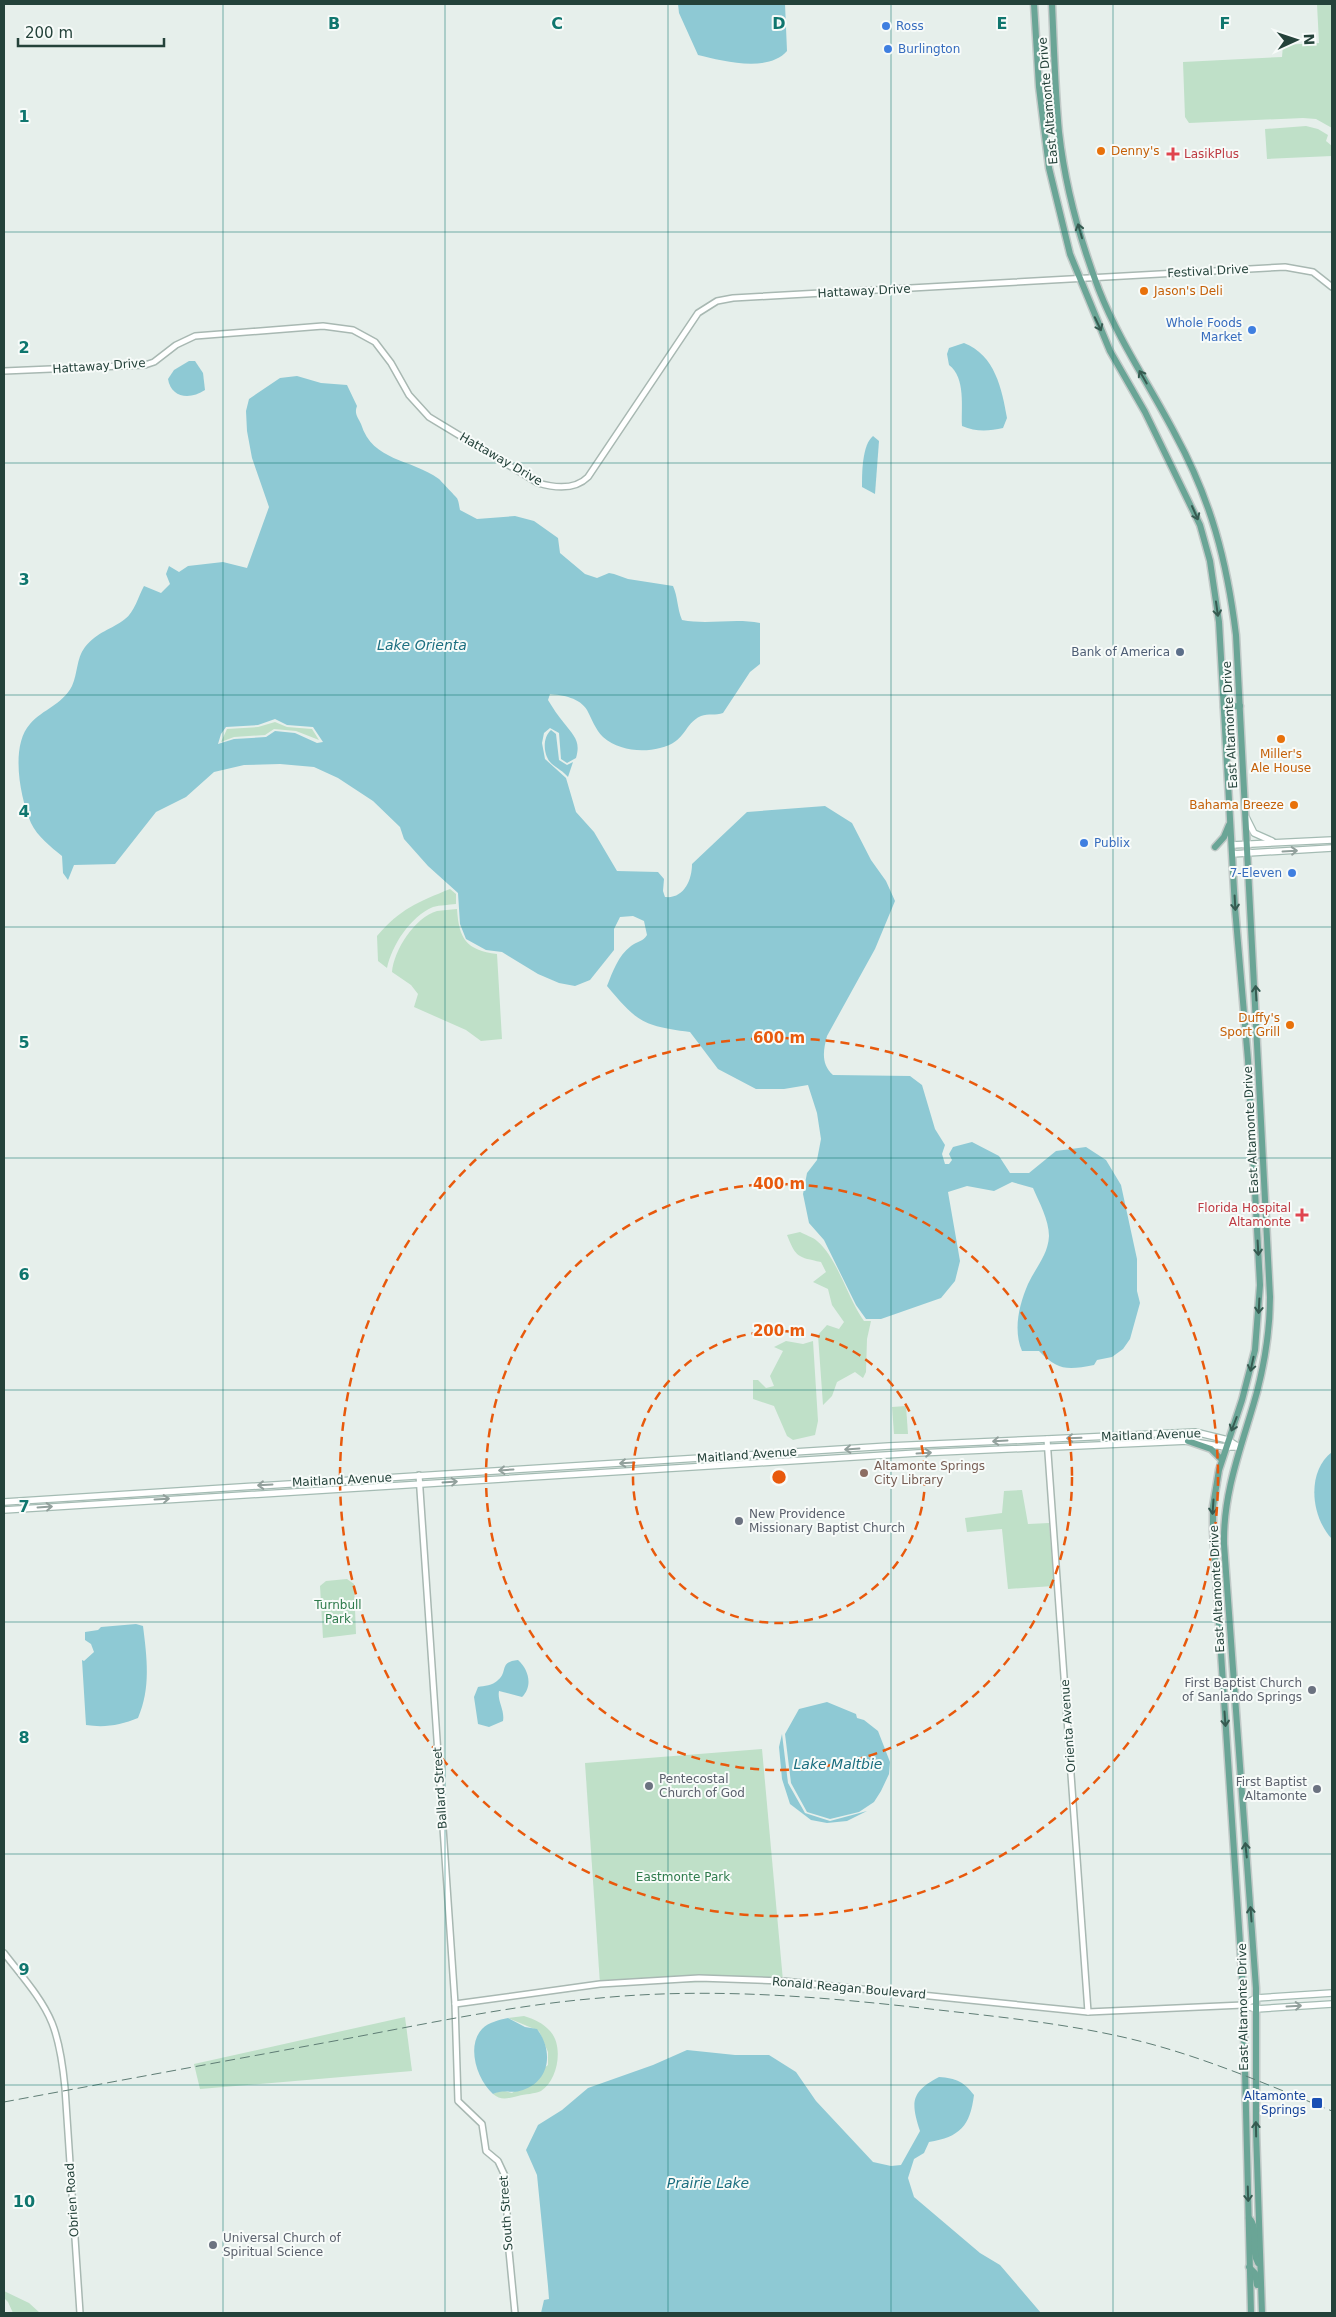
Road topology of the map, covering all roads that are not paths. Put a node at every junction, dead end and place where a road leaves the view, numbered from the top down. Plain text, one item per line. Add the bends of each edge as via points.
1 (1034, 4) edge
2 (1052, 4) edge
3 (1095, 278) junction
4 (1079, 279) junction
5 (1332, 287) edge
6 (4, 371) edge
7 (1224, 706) junction
8 (1240, 706) junction
9 (1246, 816) junction
10 (1230, 822) junction
11 (1332, 840) edge
12 (1279, 843) junction
13 (1232, 845) junction
14 (1247, 845) junction
15 (1215, 846) dead end
16 (1332, 848) edge
17 (1248, 853) junction
18 (1232, 854) junction
19 (1256, 1200) junction
20 (1266, 1213) junction
21 (1258, 1326) junction
22 (1256, 1342) junction
23 (1266, 1344) junction
24 (1264, 1360) junction
25 (1047, 1439) junction
26 (1188, 1440) junction
27 (1228, 1440) junction
28 (1225, 1447) junction
29 (1239, 1447) junction
30 (1047, 1448) junction
31 (1221, 1459) junction
32 (419, 1476) junction
33 (420, 1484) junction
34 (4, 1502) edge
35 (4, 1510) edge
36 (1215, 1578) junction
37 (1227, 1587) junction
38 (1220, 1653) junction
39 (1221, 1664) junction
40 (1232, 1664) junction
41 (1233, 1677) junction
42 (1228, 1763) junction
43 (1240, 1776) junction
44 (1235, 1865) junction
45 (1249, 1876) junction
46 (4, 1953) edge
47 (1332, 1993) edge
48 (1256, 1998) junction
49 (455, 2004) junction
50 (1332, 2004) edge
51 (1244, 2005) junction
52 (1256, 2009) junction
53 (1088, 2012) junction
54 (458, 2102) joint
55 (1246, 2139) junction
56 (1257, 2152) junction
57 (1246, 2163) junction
58 (1258, 2177) junction
59 (1248, 2217) junction
60 (1260, 2265) junction
61 (1249, 2267) junction
62 (1262, 2305) junction
63 (80, 2313) edge
64 (515, 2313) edge
65 (1251, 2313) edge
66 (1262, 2313) edge

1 - 4 main road, East Altamonte Drive via 1039,87 1049,168
3 -> 2 main road, East Altamonte Drive via 1073,208 1064,163
3 - 4 street, Festival Drive
3 - 5 street, Festival Drive via 1285,267 1306,269
8 -> 3 main road, East Altamonte Drive via 1232,597 1213,517 1176,434 1112,322
4 - 6 street, Hattaway Drive via 717,301 698,313 588,477 572,486 551,487 538,483 430,417 409,395 375,342 346,328 323,326 207,334 185,340 145,365
4 -> 7 main road, East Altamonte Drive via 1110,351 1145,412 1200,525 1210,561 1219,622
7 - 8 main road
7 - 10 main road, East Altamonte Drive
8 - 9 main road, East Altamonte Drive
9 - 12 main road via 1254,833
9 - 14 main road, East Altamonte Drive
10 - 13 main road, East Altamonte Drive
10 - 15 main road via 1224,837
11 - 12 main road
12 - 14 main road
13 - 14 main road
13 - 18 main road, East Altamonte Drive
14 - 17 main road, East Altamonte Drive
17 -> 16 main road
17 - 18 main road
20 -> 17 main road, East Altamonte Drive
18 -> 19 main road, East Altamonte Drive
19 - 20 main road
19 -> 21 main road, East Altamonte Drive via 1260,1285
20 - 23 main road, East Altamonte Drive via 1270,1297
21 - 22 main road, East Altamonte Drive
21 - 23 main road
22 - 24 main road
22 -> 27 main road, East Altamonte Drive via 1247,1386
23 - 24 main road, East Altamonte Drive
24 - 29 main road, East Altamonte Drive
27 -> 25 main road, Maitland Avenue via 1195,1432
25 - 30 street, Orienta Avenue
25 -> 32 main road, Maitland Avenue
26 - 28 main road, Maitland Avenue
26 - 30 main road, Maitland Avenue
26 - 31 main road via 1211,1448
27 - 28 main road, East Altamonte Drive
27 - 29 main road, Maitland Avenue
28 - 29 main road, Maitland Avenue
28 - 31 main road, East Altamonte Drive
29 - 37 main road, East Altamonte Drive via 1230,1479 1225,1519
33 -> 30 main road, Maitland Avenue
30 - 53 street, Orienta Avenue
31 -> 36 main road, East Altamonte Drive via 1213,1506
32 - 33 street, Ballard Street
32 -> 34 main road, Maitland Avenue
35 -> 33 main road, Maitland Avenue
33 - 49 street, Ballard Street
36 - 37 main road via 1222,1580
36 - 38 main road, East Altamonte Drive
37 - 40 main road, East Altamonte Drive
38 - 39 main road, East Altamonte Drive
38 - 40 main road
39 - 41 main road
39 -> 42 main road, East Altamonte Drive
40 - 41 main road, East Altamonte Drive
41 - 43 main road, East Altamonte Drive
42 - 43 main road
42 - 44 main road, East Altamonte Drive
45 -> 43 main road, East Altamonte Drive
44 - 45 main road
44 - 51 main road, East Altamonte Drive
48 -> 45 main road, East Altamonte Drive
46 - 63 street, Obrien Road via 52,2022 65,2088
47 - 48 main road, Ronald Reagan Boulevard
48 - 51 main road, Ronald Reagan Boulevard
48 - 52 main road, East Altamonte Drive
49 - 53 street, Ronald Reagan Boulevard via 600,1984 726,1978
49 - 54 street, Ballard Street
52 -> 50 main road, Ronald Reagan Boulevard
51 - 52 main road, Ronald Reagan Boulevard
51 - 53 street, Ronald Reagan Boulevard
51 - 55 main road, East Altamonte Drive
56 -> 52 main road, East Altamonte Drive
54 - 64 street, South Street via 482,2124 486,2151 503,2167
55 - 56 main road
55 - 57 main road, East Altamonte Drive
56 - 58 main road, East Altamonte Drive
57 - 58 main road
57 -> 59 main road, East Altamonte Drive
58 - 60 main road, East Altamonte Drive
59 - 60 main road via 1254,2225 1254,2254
59 - 61 main road, East Altamonte Drive
60 - 62 main road, East Altamonte Drive
61 - 62 main road via 1256,2276 1258,2301
61 - 65 main road, East Altamonte Drive
62 - 66 main road, East Altamonte Drive

